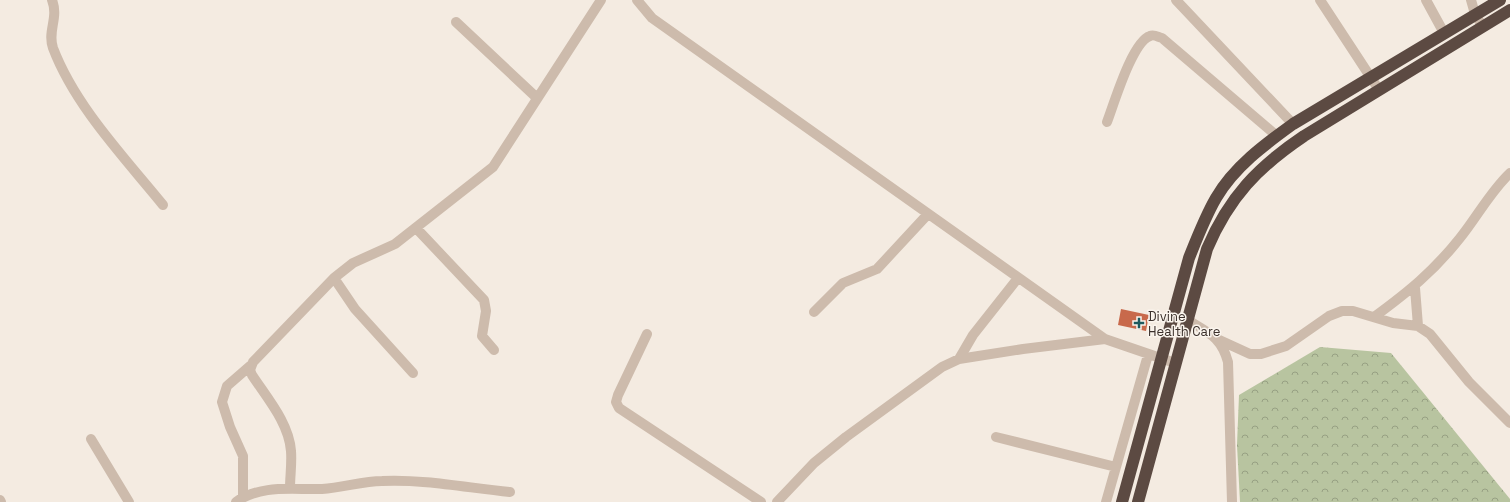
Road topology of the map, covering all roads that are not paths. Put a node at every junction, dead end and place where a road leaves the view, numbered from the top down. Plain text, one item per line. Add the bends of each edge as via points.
1 (52, 0) edge
2 (601, 0) edge
3 (637, 0) edge
4 (1176, 0) edge
5 (1320, 0) edge
6 (1426, 0) edge
7 (1471, 0) edge
8 (1500, 0) edge
9 (1510, 10) edge
10 (1475, 14) junction
11 (456, 22) dead end
12 (1483, 27) junction
13 (1444, 33) junction
14 (1370, 77) junction
15 (1379, 90) junction
16 (538, 98) junction
17 (1107, 122) dead end
18 (1293, 124) junction
19 (1277, 136) junction
20 (1510, 173) edge
21 (163, 205) dead end
22 (928, 214) junction
23 (416, 228) junction
24 (334, 278) junction
25 (1018, 278) junction
26 (1414, 288) junction
27 (814, 312) dead end
28 (1374, 317) junction
29 (1186, 319) junction
30 (1418, 326) junction
31 (647, 334) dead end
32 (1216, 338) junction
33 (1105, 339) junction
34 (494, 350) dead end
35 (1148, 355) junction
36 (959, 359) junction
37 (1162, 359) junction
38 (1175, 363) junction
39 (250, 366) junction
40 (412, 373) dead end
41 (1510, 423) edge
42 (996, 437) dead end
43 (91, 439) dead end
44 (1116, 467) junction
45 (290, 488) junction
46 (510, 492) dead end
47 (239, 500) edge
48 (129, 502) edge
49 (762, 502) edge
50 (777, 502) edge
51 (1106, 502) edge
52 (1122, 502) edge
53 (1138, 502) edge
54 (1232, 502) edge

1 - 21 street via 56,8 51,42 72,87
2 - 16 street
3 - 22 street via 652,18
4 - 18 street
5 - 14 street
6 - 13 street
7 - 10 street
8 - 10 highway
9 - 12 highway
10 - 12 street
10 - 13 highway
11 - 16 street
12 - 15 highway
13 - 14 highway
14 - 15 street
14 - 18 highway
15 - 29 highway via 1276,155 1241,190 1219,223 1207,249
16 - 23 street via 493,167
17 - 19 street via 1135,51 1149,36 1155,35 1162,38
18 - 19 highway
19 - 37 highway via 1238,170 1216,197 1189,258
20 - 26 street via 1501,181 1460,238
22 - 25 street
22 - 27 street via 877,269 843,283
23 - 24 street via 395,244 353,263
23 - 34 street via 484,300 486,311 482,336
24 - 39 street
24 - 40 street via 356,309
25 - 33 street
25 - 36 street via 973,335
26 - 28 street
26 - 30 street
28 - 30 street via 1393,323
28 - 32 street via 1353,311 1342,311 1329,316 1286,346 1262,354 1250,354
29 - 32 street
29 - 38 highway
30 - 41 street via 1430,334 1469,382
31 - 49 street via 618,394 616,402 619,408
32 - 54 street via 1228,362
33 - 35 street
33 - 36 street
35 - 37 street
35 - 44 street
36 - 50 street via 942,367 846,437 814,464
37 - 38 street
37 - 52 highway
38 - 53 highway
39 - 45 street via 252,375 286,429 291,450
39 - 47 street via 227,386 222,402 243,456
42 - 44 street
43 - 48 street
44 - 51 street
45 - 46 street via 346,487 399,480
45 - 47 street via 256,492

